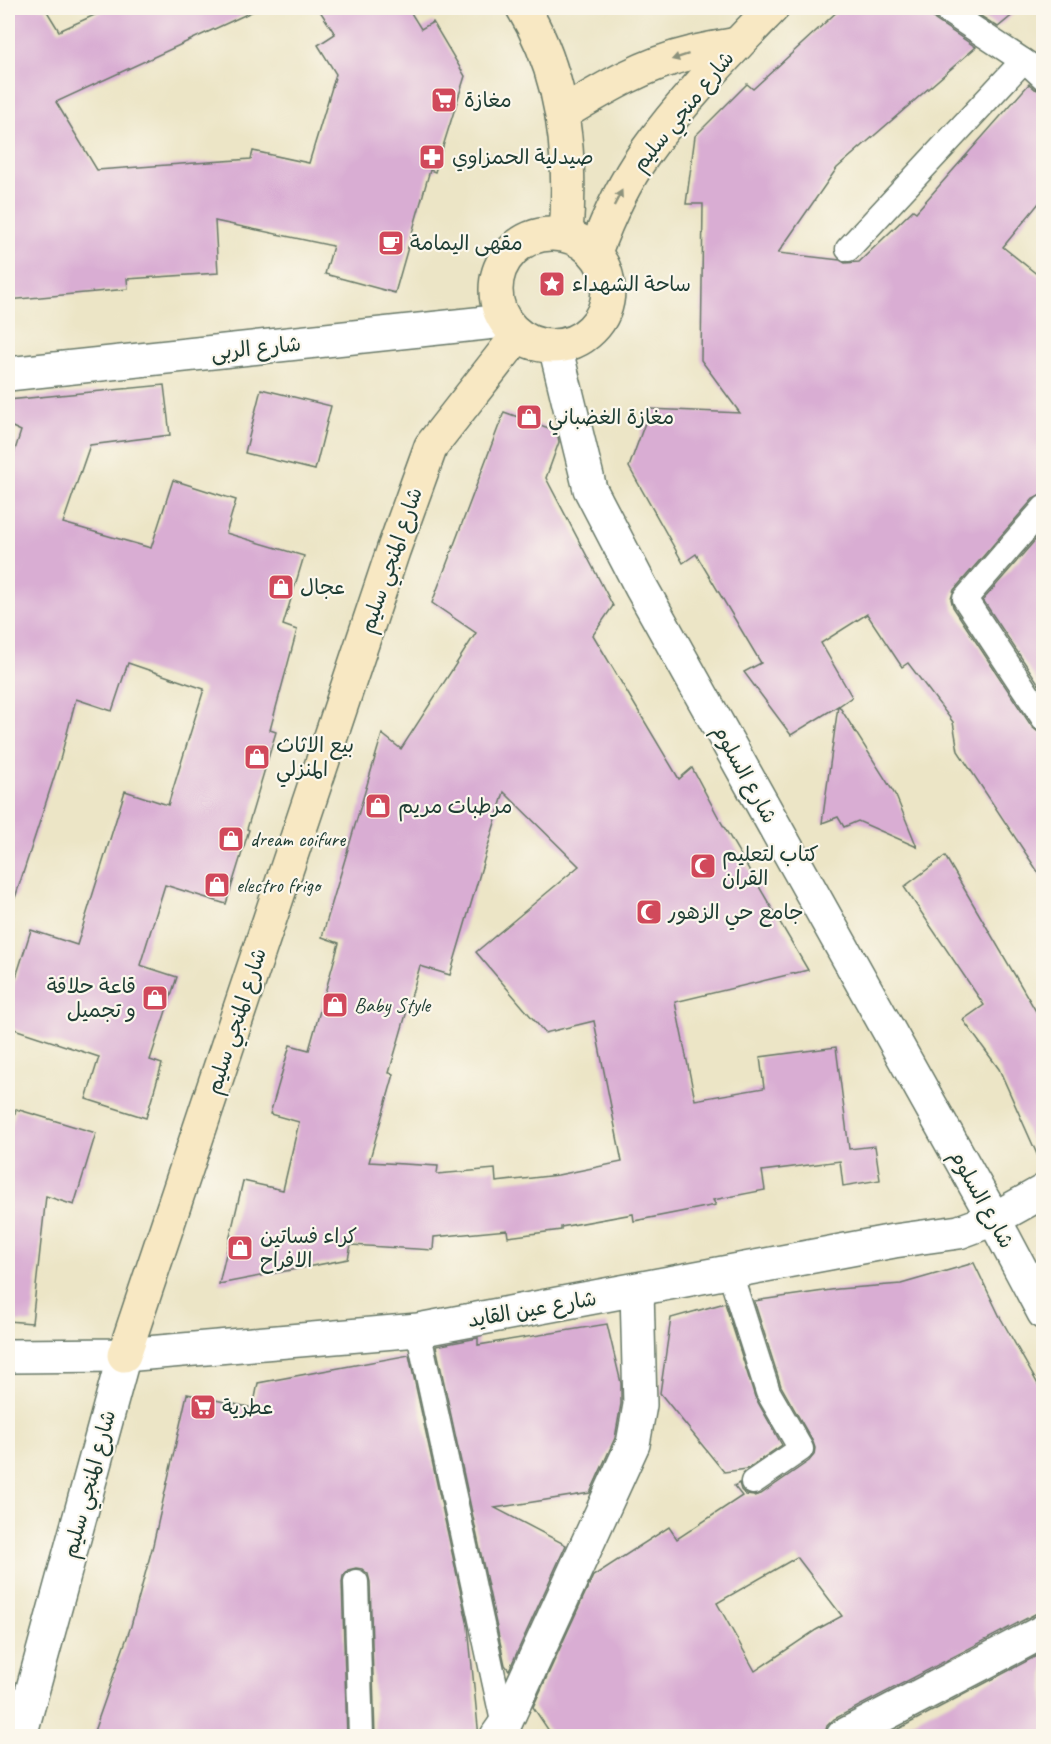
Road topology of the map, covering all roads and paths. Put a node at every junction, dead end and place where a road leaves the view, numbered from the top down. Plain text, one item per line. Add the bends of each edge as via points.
1 (523, 8) edge
2 (772, 8) edge
3 (943, 8) edge
4 (737, 44) junction
5 (1023, 61) junction
6 (1044, 78) edge
7 (562, 114) junction
8 (566, 234) junction
9 (848, 249) dead end
10 (595, 252) junction
11 (511, 328) junction
12 (555, 346) junction
13 (8, 374) edge
14 (1044, 508) edge
15 (1044, 718) edge
16 (1044, 1191) edge
17 (994, 1219) junction
18 (730, 1273) junction
19 (637, 1290) junction
20 (1044, 1313) edge
21 (418, 1330) junction
22 (124, 1355) junction
23 (8, 1356) edge
24 (753, 1482) dead end
25 (356, 1582) dead end
26 (1044, 1632) edge
27 (506, 1733) edge
28 (20, 1737) edge
29 (361, 1737) edge
30 (843, 1737) edge

1 - 7 street via 547,61
2 - 4 street
3 - 5 lane
4 -> 7 street, شارع منجي سليم via 690,53 645,68
10 -> 4 street, شارع منجي سليم via 608,218 644,154
5 - 6 lane
5 - 9 lane
7 - 8 street via 568,154
8 - 10 street
8 - 11 street via 528,238 512,249 501,265 497,303
10 - 12 street via 605,267 609,284 601,320 589,333
11 - 12 street via 535,344
11 - 13 street, شارع الربى
11 - 22 street, شارع المنجي سليم via 431,446
12 - 17 street, شارع السلوم via 590,489
14 - 15 lane via 965,599
16 - 17 street, شارع عين القايد
17 - 18 street, شارع عين القايد via 958,1232
17 - 20 street, شارع السلوم
18 - 19 street, شارع عين القايد
18 - 24 lane via 768,1392 801,1449
19 - 21 street, شارع عين القايد
19 - 27 street via 640,1405 633,1444
21 - 22 street, شارع عين القايد
21 - 27 lane
22 - 23 street, شارع عين القايد
22 - 28 street, شارع المنجي سليم
25 - 29 lane
26 - 30 street

